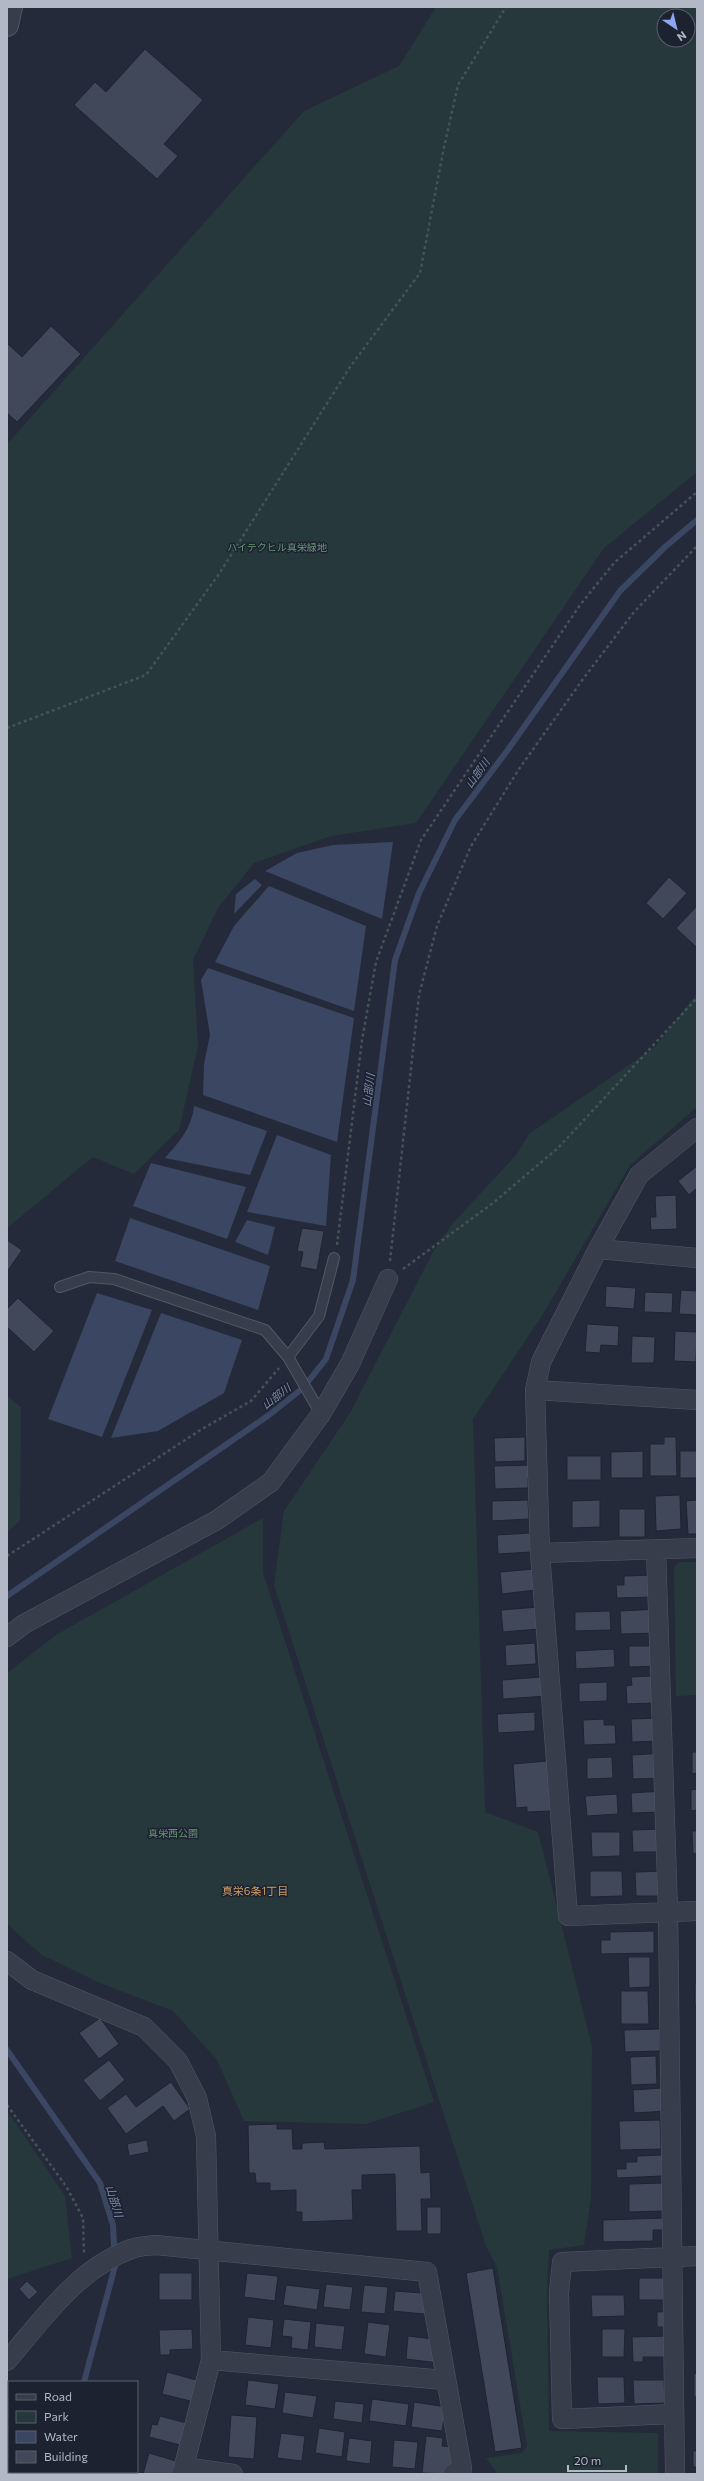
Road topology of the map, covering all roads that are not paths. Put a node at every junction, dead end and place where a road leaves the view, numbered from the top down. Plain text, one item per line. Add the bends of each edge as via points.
1 (11, 7) edge
2 (7, 25) edge
3 (697, 1128) edge
4 (598, 1249) junction
5 (334, 1258) road end
6 (697, 1258) edge
7 (388, 1280) road end
8 (60, 1287) dead end
9 (290, 1360) junction
10 (535, 1390) junction
11 (697, 1400) edge
12 (317, 1408) junction
13 (697, 1548) edge
14 (656, 1550) junction
15 (540, 1553) junction
16 (7, 1637) edge
17 (668, 1911) junction
18 (697, 1911) edge
19 (7, 1961) edge
20 (209, 2251) junction
21 (672, 2256) junction
22 (697, 2256) edge
23 (211, 2360) junction
24 (7, 2361) edge
25 (446, 2380) junction
26 (674, 2414) junction
27 (183, 2470) edge
28 (233, 2474) edge
29 (453, 2474) edge
30 (676, 2474) edge

1 - 2 street
3 - 4 street via 639,1175
4 - 6 street
4 - 10 street via 541,1362
5 - 9 lane via 319,1316
7 - 12 street via 350,1364
8 - 9 lane via 89,1276 114,1279 265,1330
9 - 12 lane
10 - 11 street
10 - 15 street
12 - 16 street via 271,1482 217,1520 24,1624
13 - 14 street
14 - 15 street
14 - 17 street
15 - 17 street via 568,1916
17 - 18 street
17 - 21 street
19 - 20 street via 32,1980 144,2027 178,2061 197,2098 206,2136
20 - 23 street
20 - 24 street via 156,2245 132,2248 88,2274 65,2293
20 - 25 street via 427,2272
21 - 22 street
21 - 26 street
21 - 26 street via 562,2262 559,2293 562,2418
23 - 25 street
23 - 27 street
25 - 29 street via 462,2468
26 - 30 street
27 - 28 street

